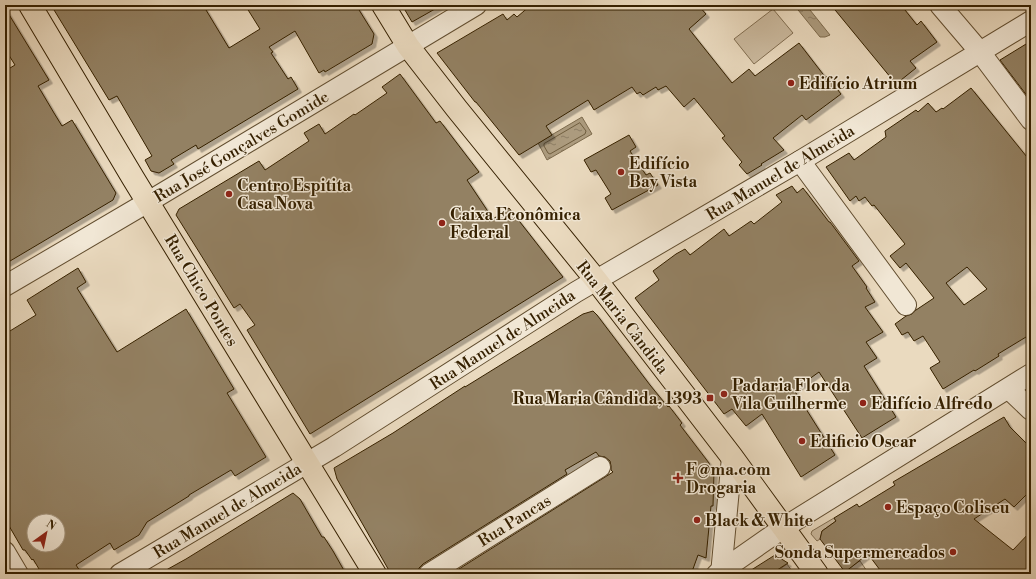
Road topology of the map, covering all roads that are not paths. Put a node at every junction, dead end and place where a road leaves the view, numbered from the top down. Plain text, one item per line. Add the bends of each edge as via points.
1 (30, 5) edge
2 (383, 5) edge
3 (476, 5) edge
4 (940, 5) edge
5 (1031, 21) edge
6 (408, 46) junction
7 (980, 52) junction
8 (1031, 120) edge
9 (800, 161) junction
10 (148, 202) junction
11 (596, 280) junction
12 (5, 286) edge
13 (906, 305) dead end
14 (1031, 374) edge
15 (1009, 389) junction
16 (1031, 410) edge
17 (732, 457) junction
18 (307, 462) junction
19 (600, 467) dead end
20 (783, 528) junction
21 (5, 552) edge
22 (720, 573) edge
23 (18, 574) edge
24 (120, 574) edge
25 (375, 574) edge
26 (429, 574) edge
27 (817, 574) edge

1 - 10 main road, Rua Chico Pontes
2 - 6 main road, Rua Maria Cândida
3 - 6 street, Rua José Gonçalves Gomide
4 - 7 street
5 - 7 street, Rua Manuel de Almeida
6 - 10 street, Rua José Gonçalves Gomide
6 - 11 main road, Rua Maria Cândida
7 - 8 street
7 - 9 street, Rua Manuel de Almeida
9 - 11 street, Rua Manuel de Almeida
9 - 13 street
10 - 12 street, Rua José Gonçalves Gomide
10 - 18 main road, Rua Chico Pontes
11 - 17 main road, Rua Maria Cândida
11 - 18 street, Rua Manuel de Almeida
14 - 15 street
15 - 16 street
15 - 20 street
17 - 20 main road, Rua Maria Cândida
17 - 22 street
18 - 24 street, Rua Manuel de Almeida
18 - 25 main road, Rua Chico Pontes
19 - 26 street, Rua Pancas
20 - 22 street
20 - 27 main road, Rua Maria Cândida
21 - 23 street

